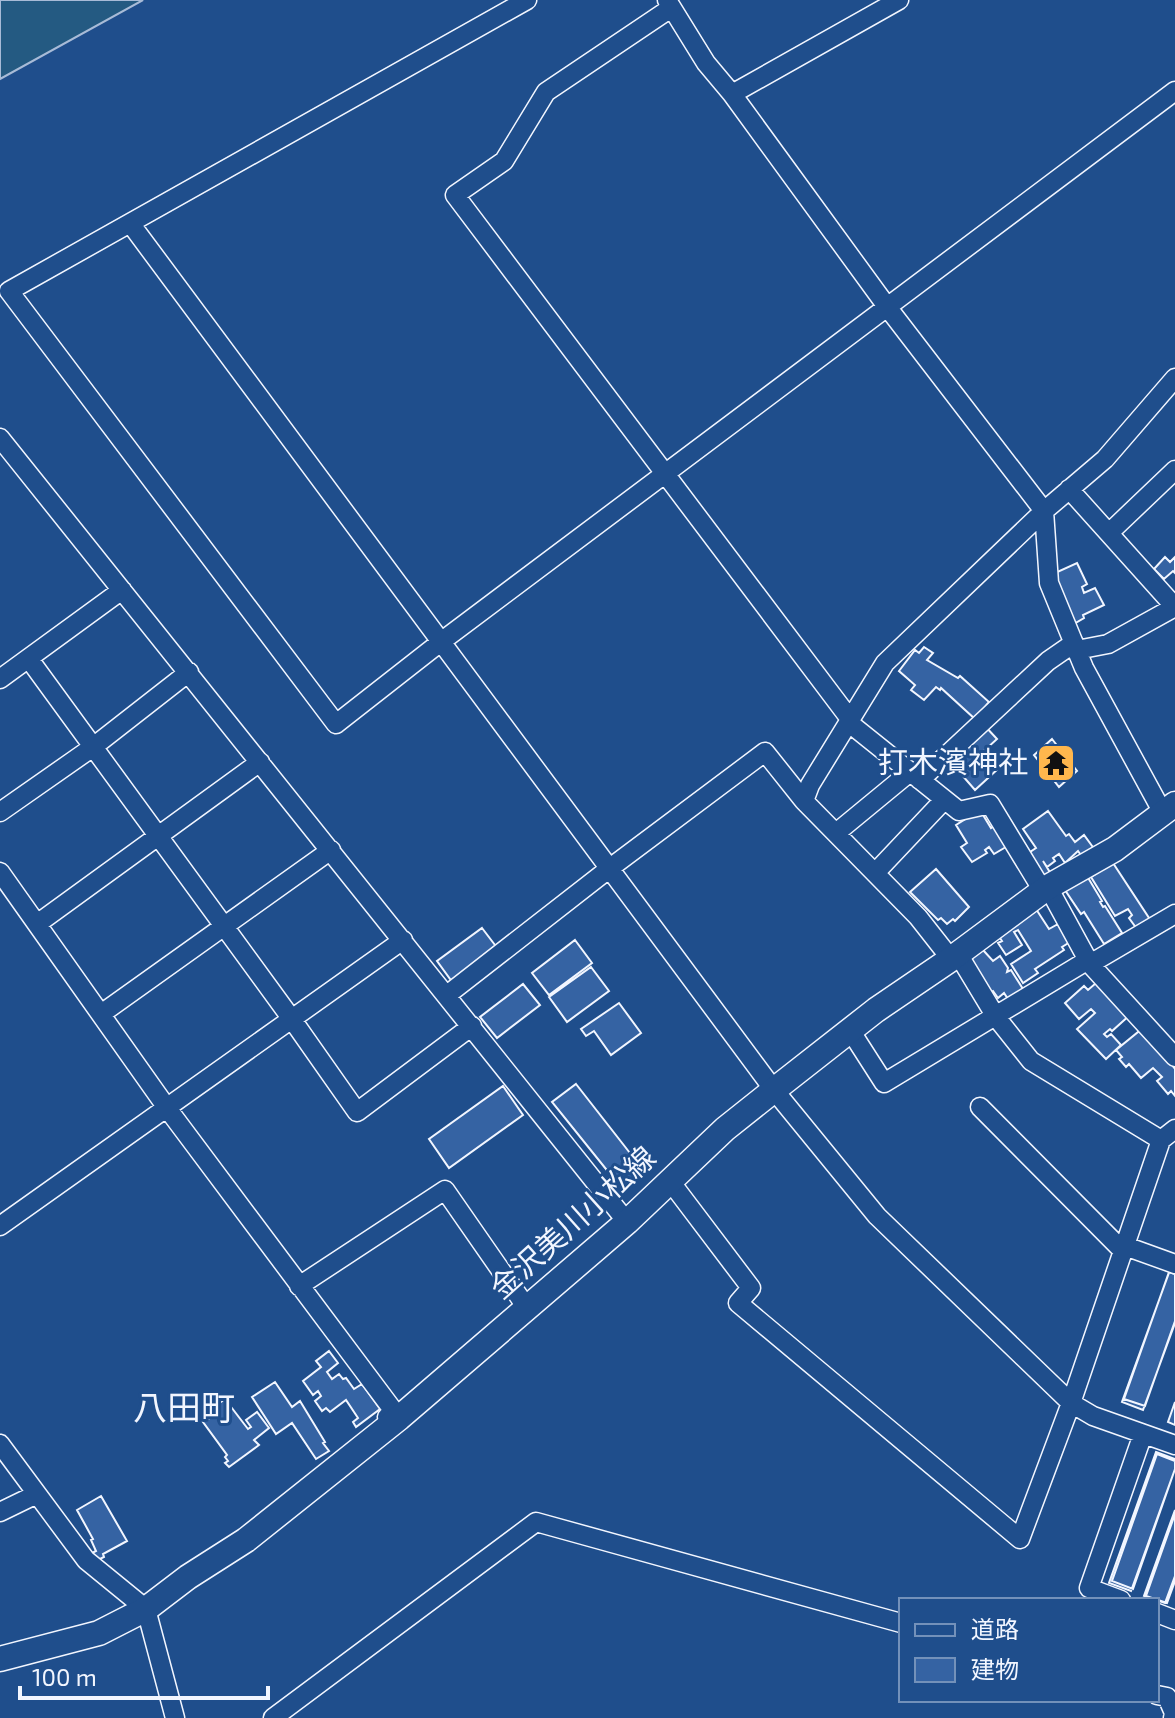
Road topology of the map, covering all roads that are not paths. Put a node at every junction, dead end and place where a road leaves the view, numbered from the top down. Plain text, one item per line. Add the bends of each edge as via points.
1 (527, 0) edge
2 (899, 0) edge
3 (669, 4) edge
4 (1175, 91) edge
5 (732, 94) junction
6 (130, 223) junction
7 (888, 308) junction
8 (1175, 378) edge
9 (0, 438) edge
10 (1175, 470) edge
11 (664, 474) junction
12 (1069, 489) junction
13 (1044, 511) junction
14 (1109, 533) junction
15 (122, 590) junction
16 (1175, 607) edge
17 (442, 641) junction
18 (1075, 646) junction
19 (29, 659) junction
20 (189, 672) junction
21 (0, 679) edge
22 (849, 720) junction
23 (93, 747) junction
24 (260, 762) junction
25 (915, 776) junction
26 (944, 800) junction
27 (804, 801) junction
28 (1169, 809) edge
29 (0, 812) edge
30 (836, 833) junction
31 (160, 836) junction
32 (331, 850) junction
33 (610, 868) junction
34 (0, 872) edge
35 (875, 873) junction
36 (1046, 889) junction
37 (1175, 914) edge
38 (37, 924) junction
39 (225, 927) junction
40 (403, 940) junction
41 (954, 956) junction
42 (1089, 962) junction
43 (447, 995) junction
44 (101, 1014) junction
45 (996, 1017) junction
46 (291, 1018) junction
47 (472, 1026) junction
48 (850, 1030) junction
49 (1175, 1057) edge
50 (774, 1090) junction
51 (980, 1107) dead end
52 (167, 1108) junction
53 (1168, 1134) edge
54 (670, 1181) junction
55 (627, 1222) junction
56 (0, 1226) edge
57 (1124, 1248) junction
58 (1175, 1264) edge
59 (299, 1286) junction
60 (527, 1308) junction
61 (1071, 1403) junction
62 (393, 1417) junction
63 (1143, 1434) junction
64 (0, 1444) edge
65 (1175, 1445) edge
66 (37, 1494) junction
67 (0, 1512) edge
68 (1116, 1598) edge
69 (146, 1609) junction
70 (899, 1622) edge
71 (0, 1659) edge
72 (1159, 1695) edge
73 (175, 1718) edge
74 (273, 1718) edge
75 (1173, 1718) edge

1 - 6 street
2 - 5 street
3 - 5 street
3 - 11 street via 546,92 504,161 455,195
4 - 7 street
5 - 7 street
6 - 17 street
6 - 17 street via 9,291 336,724
7 - 11 street
7 - 13 street
8 - 12 street via 1105,459
9 - 15 street
10 - 14 street
11 - 17 street
11 - 22 street
12 - 13 street
12 - 14 street
13 - 18 street via 1049,583
13 - 22 street via 885,663
14 - 16 street
15 - 19 street
15 - 20 street
16 - 18 street via 1108,644
17 - 33 street
18 - 25 street via 1048,661
18 - 28 street
19 - 21 street
19 - 23 street
20 - 23 street
20 - 24 street
22 - 25 street
22 - 27 street
23 - 29 street
23 - 31 street
24 - 31 street
24 - 32 street
25 - 26 street
25 - 30 street
26 - 35 street
26 - 36 street via 959,811 990,804
27 - 30 street
27 - 33 street via 765,752
28 - 36 main road, 金沢美川小松線 via 1115,849
30 - 35 street
31 - 38 street
31 - 39 street
32 - 39 street
32 - 40 street
33 - 43 street
33 - 50 street
34 - 38 street
35 - 41 street
36 - 41 main road, 金沢美川小松線
36 - 42 street
37 - 42 street
38 - 44 street
39 - 44 street
39 - 46 street
40 - 43 street
40 - 46 street
41 - 45 street
41 - 48 main road, 金沢美川小松線
42 - 45 street
42 - 49 street
43 - 47 street
44 - 52 street
45 - 48 street via 884,1083
45 - 53 street via 1031,1061
46 - 47 street via 357,1112
46 - 52 street
47 - 55 street
48 - 50 main road, 金沢美川小松線
50 - 54 main road, 金沢美川小松線
50 - 61 street via 877,1216
51 - 57 street
52 - 56 street
52 - 59 street
53 - 57 street
54 - 55 main road, 金沢美川小松線
54 - 61 street via 751,1288 738,1303 1020,1539
55 - 60 main road, 金沢美川小松線
57 - 58 street
57 - 61 street
59 - 60 street via 445,1190
59 - 62 street
60 - 62 main road, 金沢美川小松線
61 - 63 street
62 - 69 main road, 金沢美川小松線 via 246,1540
63 - 65 street
63 - 68 street via 1089,1588
64 - 66 street
66 - 67 street
66 - 69 street via 86,1560
69 - 71 main road, 金沢美川小松線 via 99,1633
69 - 73 street
70 - 74 street via 536,1522
72 - 75 street via 1167,1697

